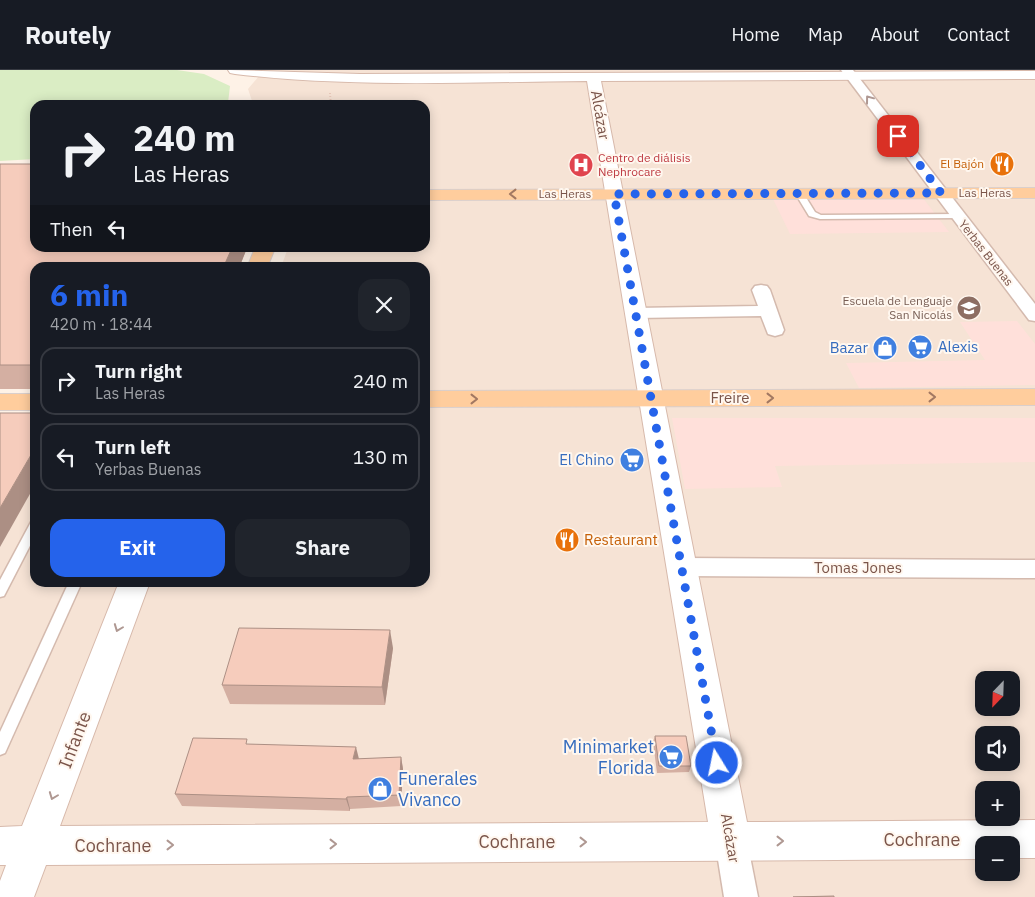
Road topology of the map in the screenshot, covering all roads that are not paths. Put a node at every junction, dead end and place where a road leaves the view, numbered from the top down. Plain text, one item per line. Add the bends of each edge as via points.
1 (235, 70) edge
2 (849, 72) edge
3 (592, 73) edge
4 (1035, 75) edge
5 (799, 193) junction
6 (941, 193) junction
7 (1035, 193) edge
8 (430, 194) edge
9 (614, 194) junction
10 (958, 216) junction
11 (761, 290) dead end
12 (768, 311) junction
13 (636, 312) junction
14 (1035, 316) edge
15 (775, 330) dead end
16 (1035, 397) edge
17 (651, 398) junction
18 (430, 399) edge
19 (0, 402) edge
20 (30, 402) edge
21 (30, 543) edge
22 (681, 567) junction
23 (1035, 569) edge
24 (74, 587) edge
25 (133, 587) edge
26 (0, 592) edge
27 (0, 748) edge
28 (1035, 839) edge
29 (731, 841) junction
30 (17, 846) edge
31 (14, 897) edge
32 (741, 897) edge

1 - 3 street via 331,78
2 - 3 street
2 - 4 street
6 -> 2 street, Yerbas Buenas
3 - 9 street, Alcázar
5 - 6 main road, Las Heras
5 - 9 main road, Las Heras
5 - 10 lane via 812,214 820,217
6 - 7 main road, Las Heras
6 - 10 street, Yerbas Buenas
9 -> 8 main road, Las Heras
9 - 13 street, Alcázar
10 - 14 street, Yerbas Buenas
11 - 12 street
12 - 13 street
12 - 15 street
13 - 17 street, Alcázar
17 -> 16 main road, Freire
18 -> 17 main road, Freire
17 - 22 street, Alcázar
19 - 20 main road
21 - 26 lane
22 - 23 street, Tomas Jones
22 - 29 street, Alcázar
24 - 27 lane
25 -> 30 street, Infante
29 -> 28 street, Cochrane
30 -> 29 street, Cochrane
29 - 32 street, Alcázar
30 - 31 street, Infante

